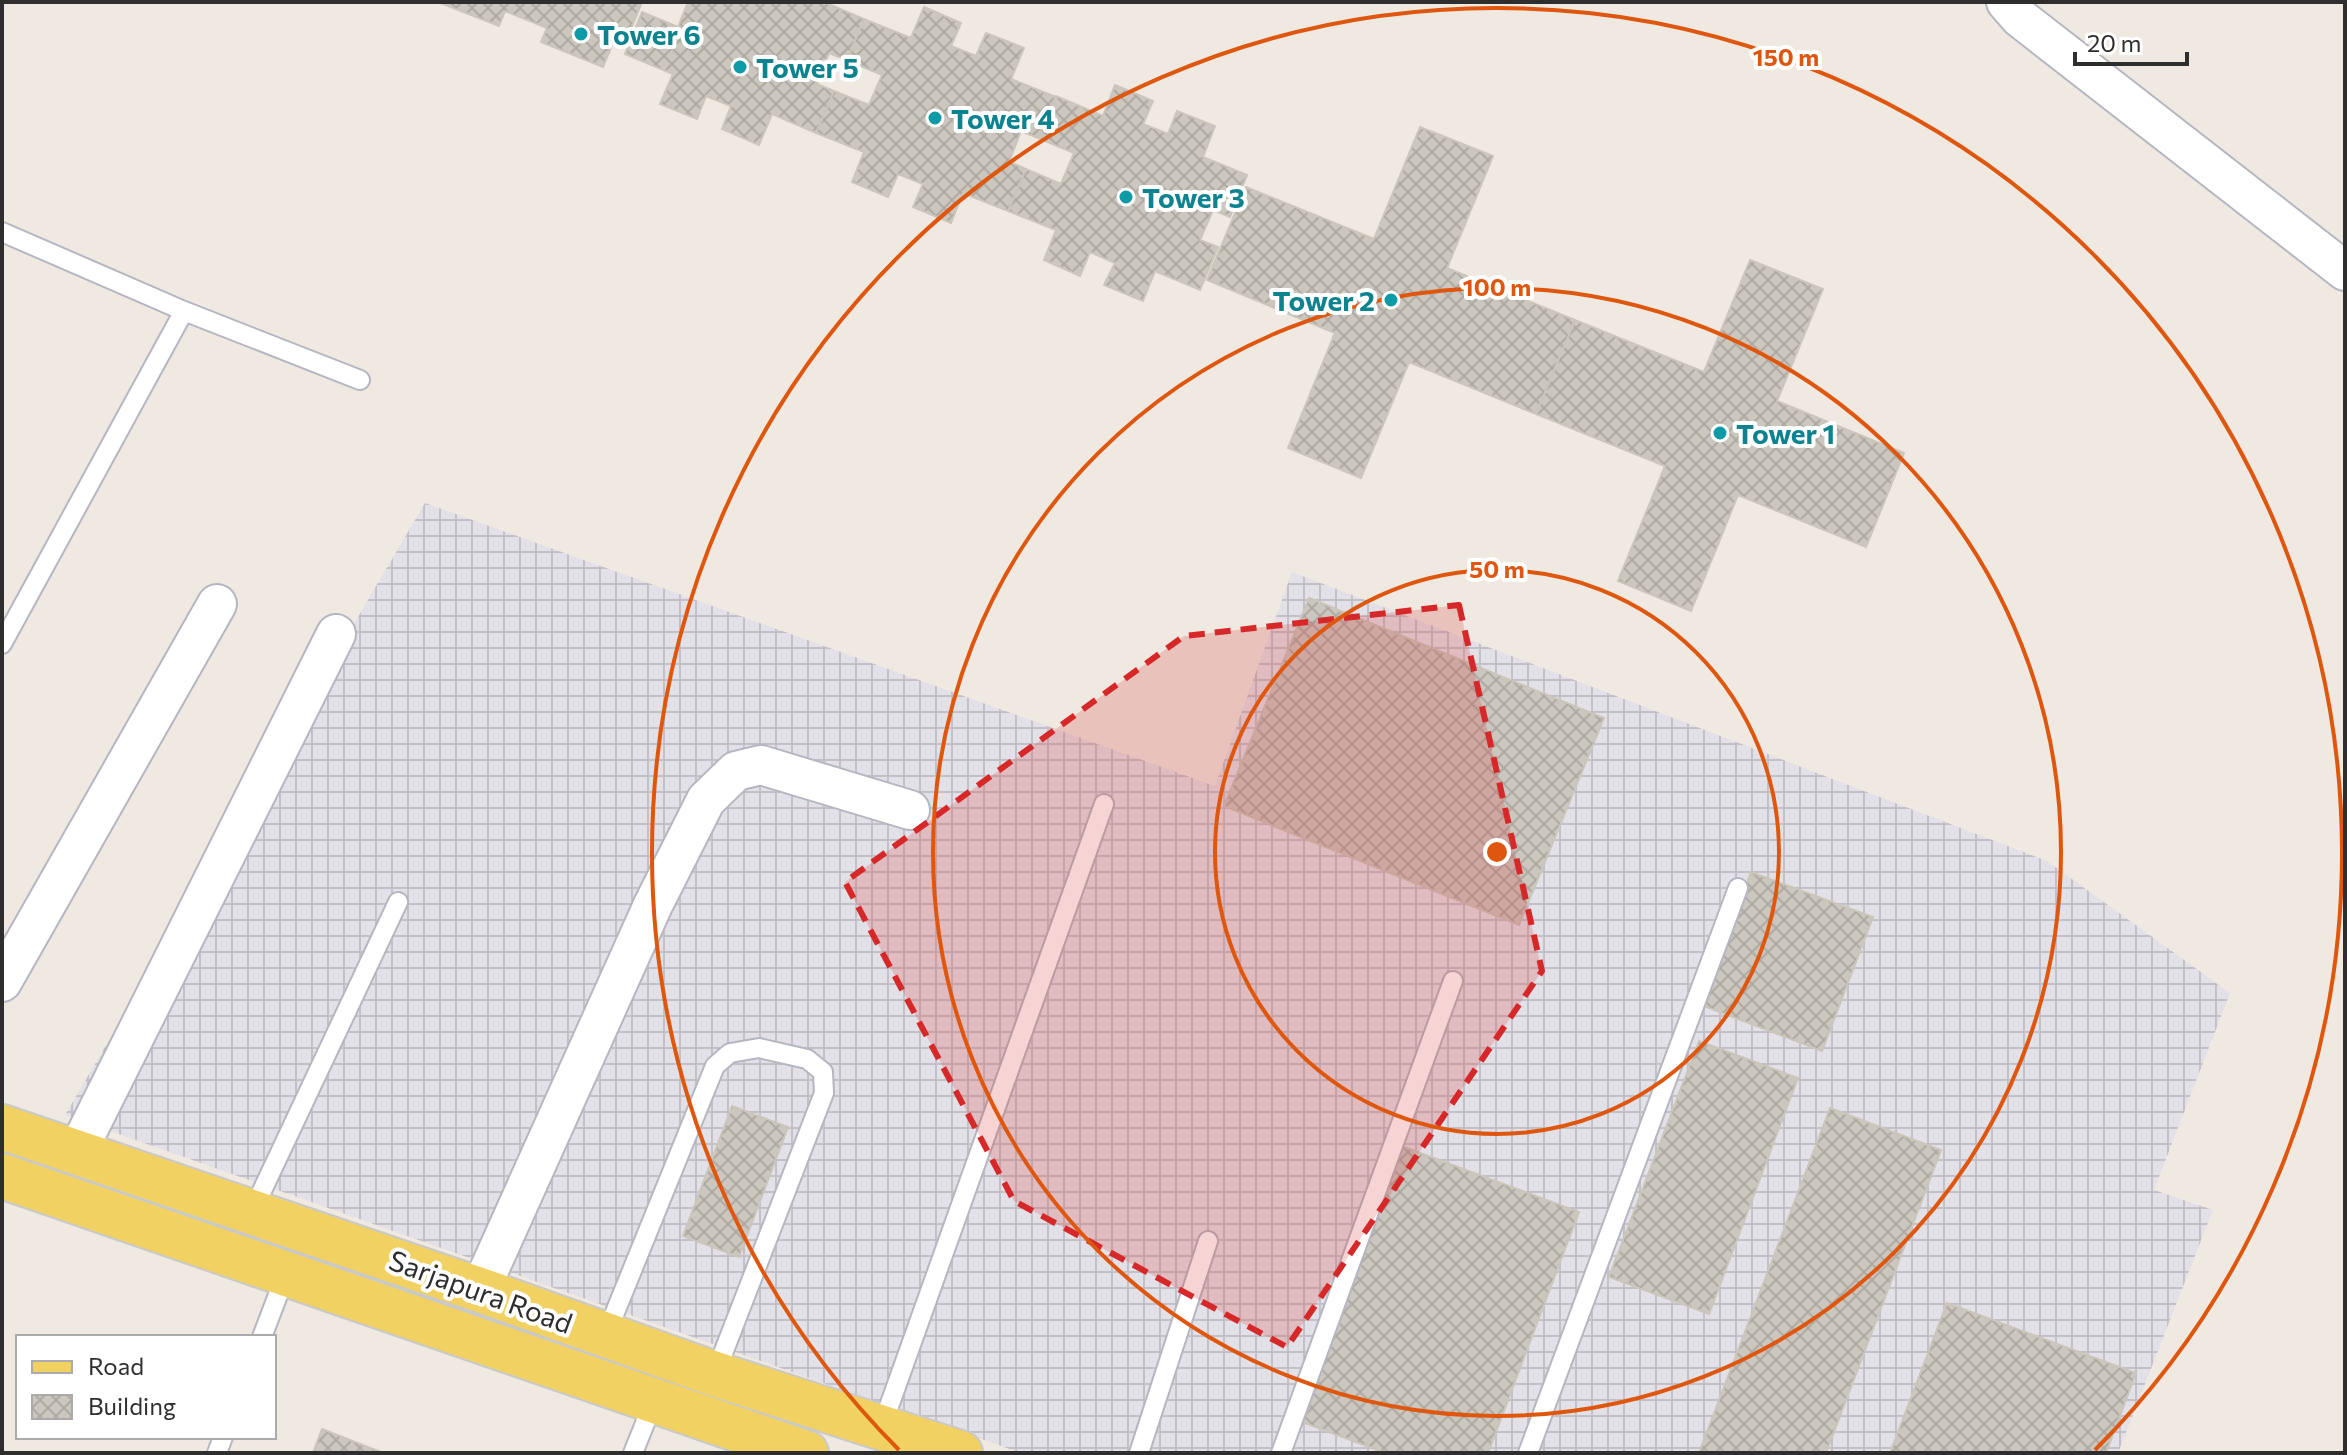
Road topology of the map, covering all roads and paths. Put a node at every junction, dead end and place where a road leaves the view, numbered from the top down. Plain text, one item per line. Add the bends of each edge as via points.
1 (2006, 2) edge
2 (2, 232) edge
3 (2345, 271) edge
4 (184, 311) junction
5 (360, 380) dead end
6 (217, 604) dead end
7 (336, 634) dead end
8 (2, 644) edge
9 (1104, 804) dead end
10 (910, 810) dead end
11 (1738, 888) dead end
12 (398, 902) dead end
13 (1453, 981) dead end
14 (2, 982) edge
15 (2, 1127) edge
16 (77, 1152) junction
17 (2, 1176) edge
18 (252, 1212) junction
19 (1208, 1241) dead end
20 (286, 1274) junction
21 (480, 1290) junction
22 (263, 1335) edge
23 (599, 1358) junction
24 (715, 1374) junction
25 (654, 1401) junction
26 (882, 1426) junction
27 (633, 1453) edge
28 (806, 1453) edge
29 (960, 1453) edge
30 (1139, 1453) edge
31 (1281, 1453) edge
32 (1528, 1453) edge

1 - 3 street
2 - 4 lane
4 - 5 lane
4 - 8 lane
6 - 14 street
7 - 16 street
9 - 26 lane
10 - 21 street via 761,765 736,771 706,800 653,905
11 - 32 lane
12 - 18 lane
13 - 31 lane
15 - 16 main road, Sarjapura Road
16 - 18 main road, Sarjapura Road
17 - 20 main road, Sarjapura Road
18 - 21 main road, Sarjapura Road
19 - 30 lane
20 - 22 lane
20 - 23 main road, Sarjapura Road
21 - 23 main road, Sarjapura Road
23 - 24 main road, Sarjapura Road
23 - 24 lane via 715,1066 730,1053 759,1048 807,1059 823,1072 824,1093
23 - 25 main road, Sarjapura Road
24 - 26 main road, Sarjapura Road
25 - 27 lane
25 - 28 main road, Sarjapura Road
26 - 29 main road, Sarjapura Road

